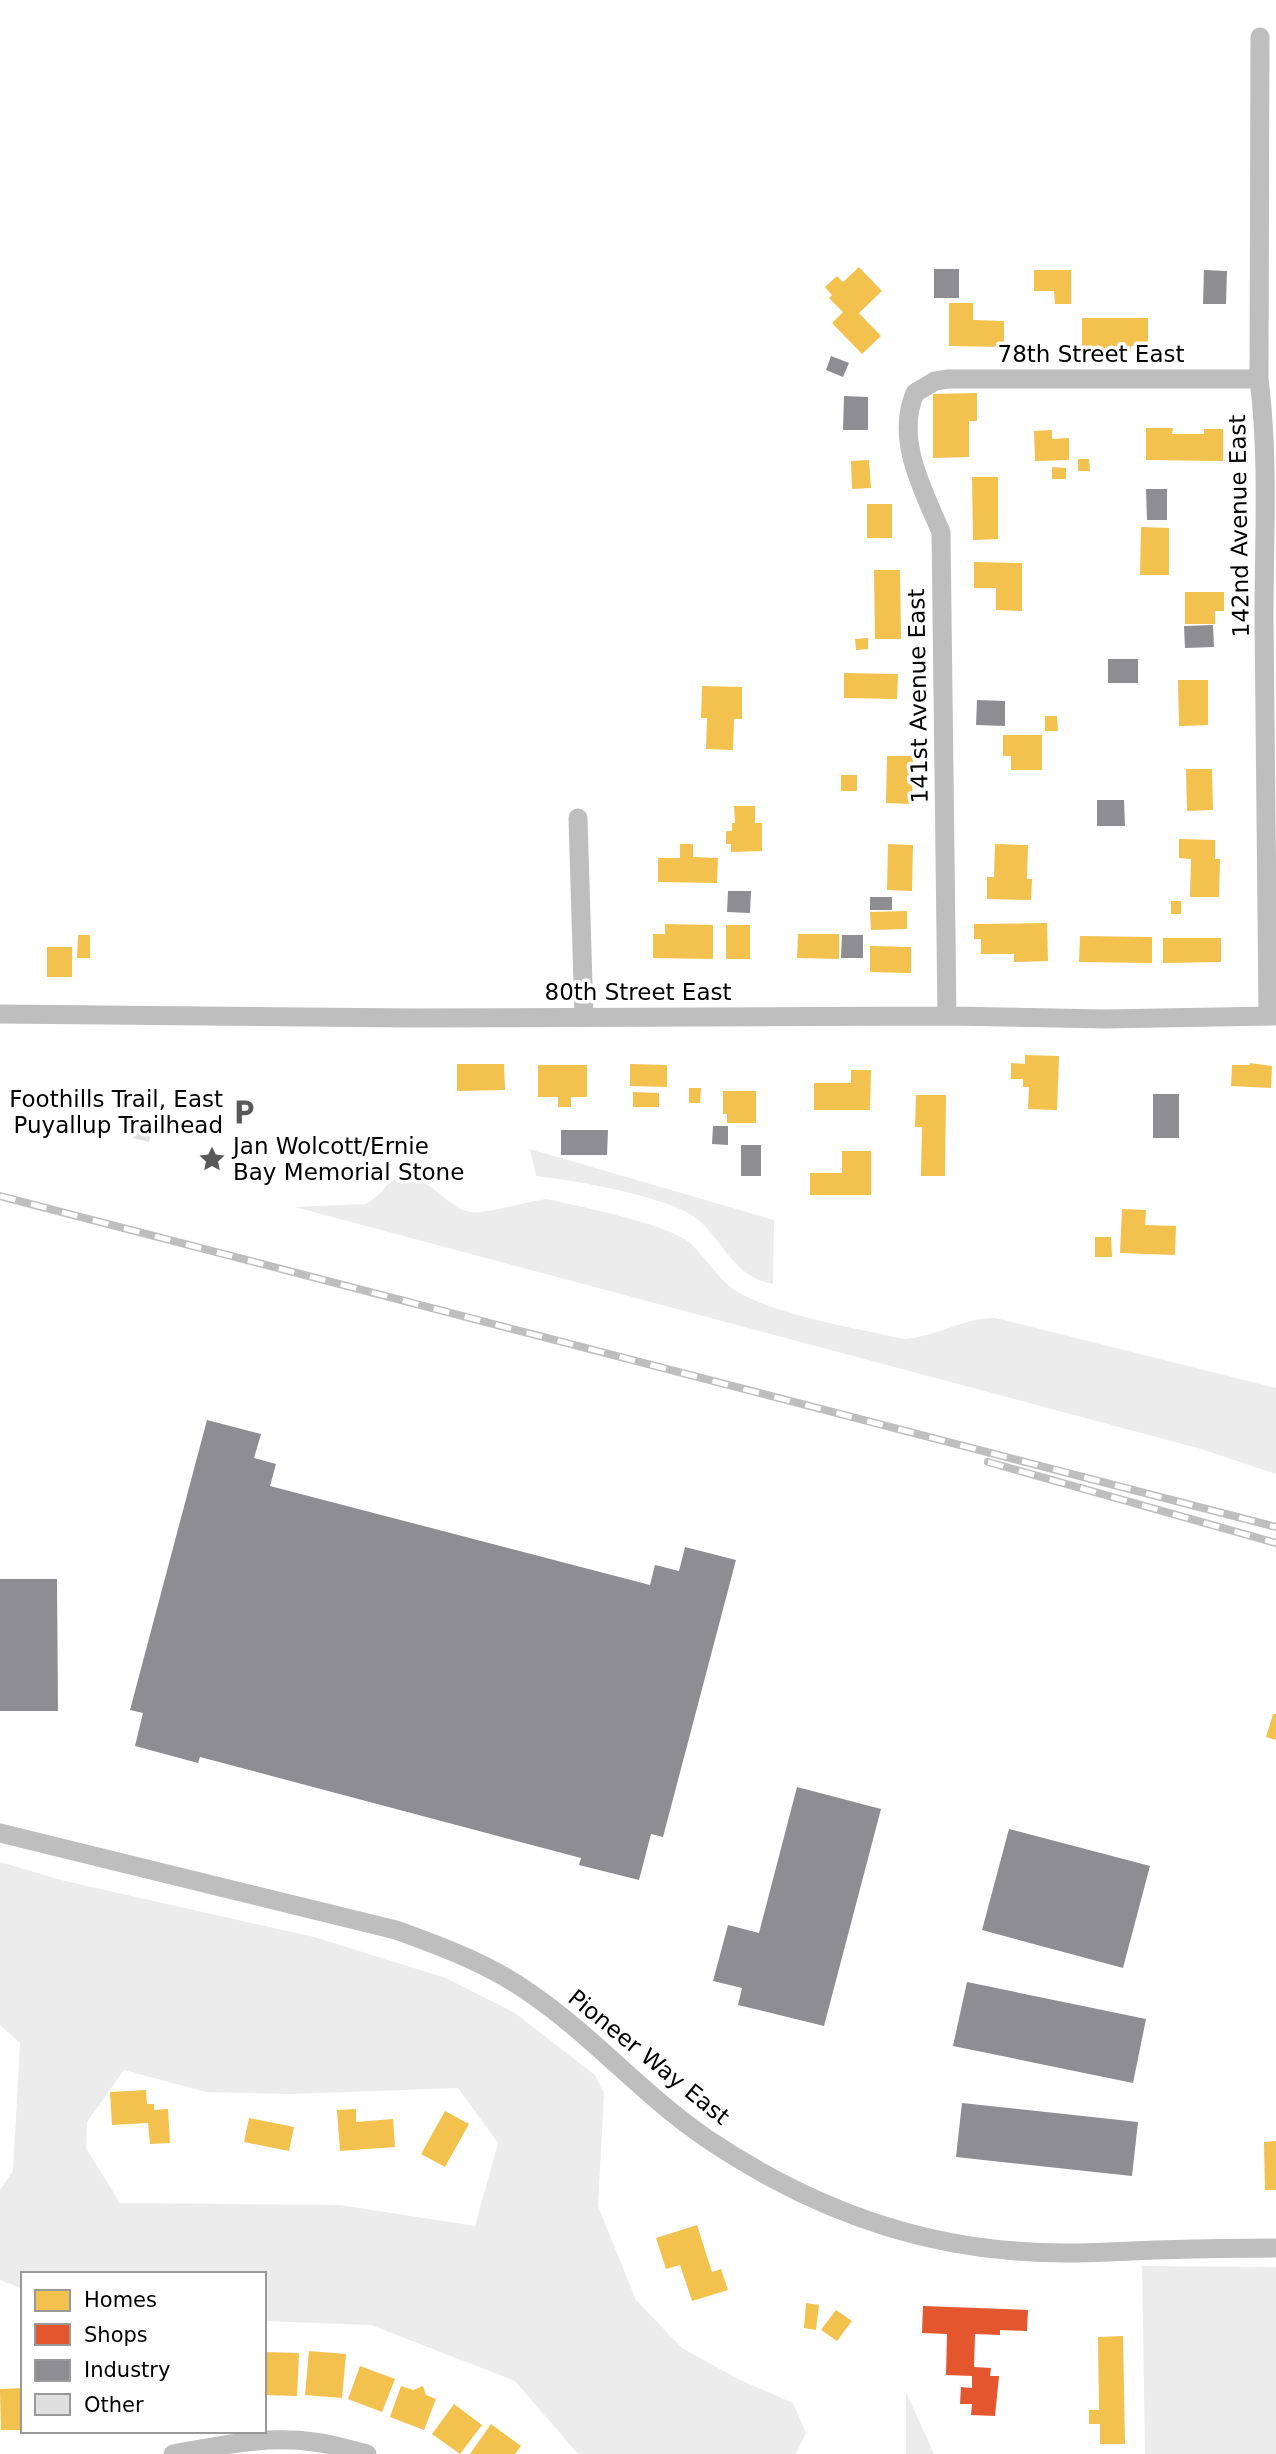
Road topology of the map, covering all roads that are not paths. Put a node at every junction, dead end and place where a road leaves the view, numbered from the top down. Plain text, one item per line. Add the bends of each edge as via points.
1 (1260, 37) dead end
2 (1259, 379) junction
3 (924, 387) joint
4 (578, 818) dead end
5 (0, 1014) edge
6 (947, 1016) junction
7 (1272, 1016) edge
8 (584, 1017) junction
9 (0, 1833) edge
10 (1276, 2248) edge
11 (173, 2454) edge
12 (367, 2454) edge

1 - 2 street, 142nd Avenue East
2 - 3 street, 78th Street East via 948,379
2 - 7 street, 142nd Avenue East via 1266,473 1264,626
3 - 6 street, 141st Avenue East via 912,399 910,452 941,532
4 - 8 street
5 - 8 street, 80th Street East
6 - 7 street, 80th Street East
6 - 8 street, 80th Street East
9 - 10 street, Pioneer Way East via 397,1930 454,1951 530,1993 654,2099 714,2143 798,2192 885,2227 1018,2252
11 - 12 street via 279,2439 314,2441

